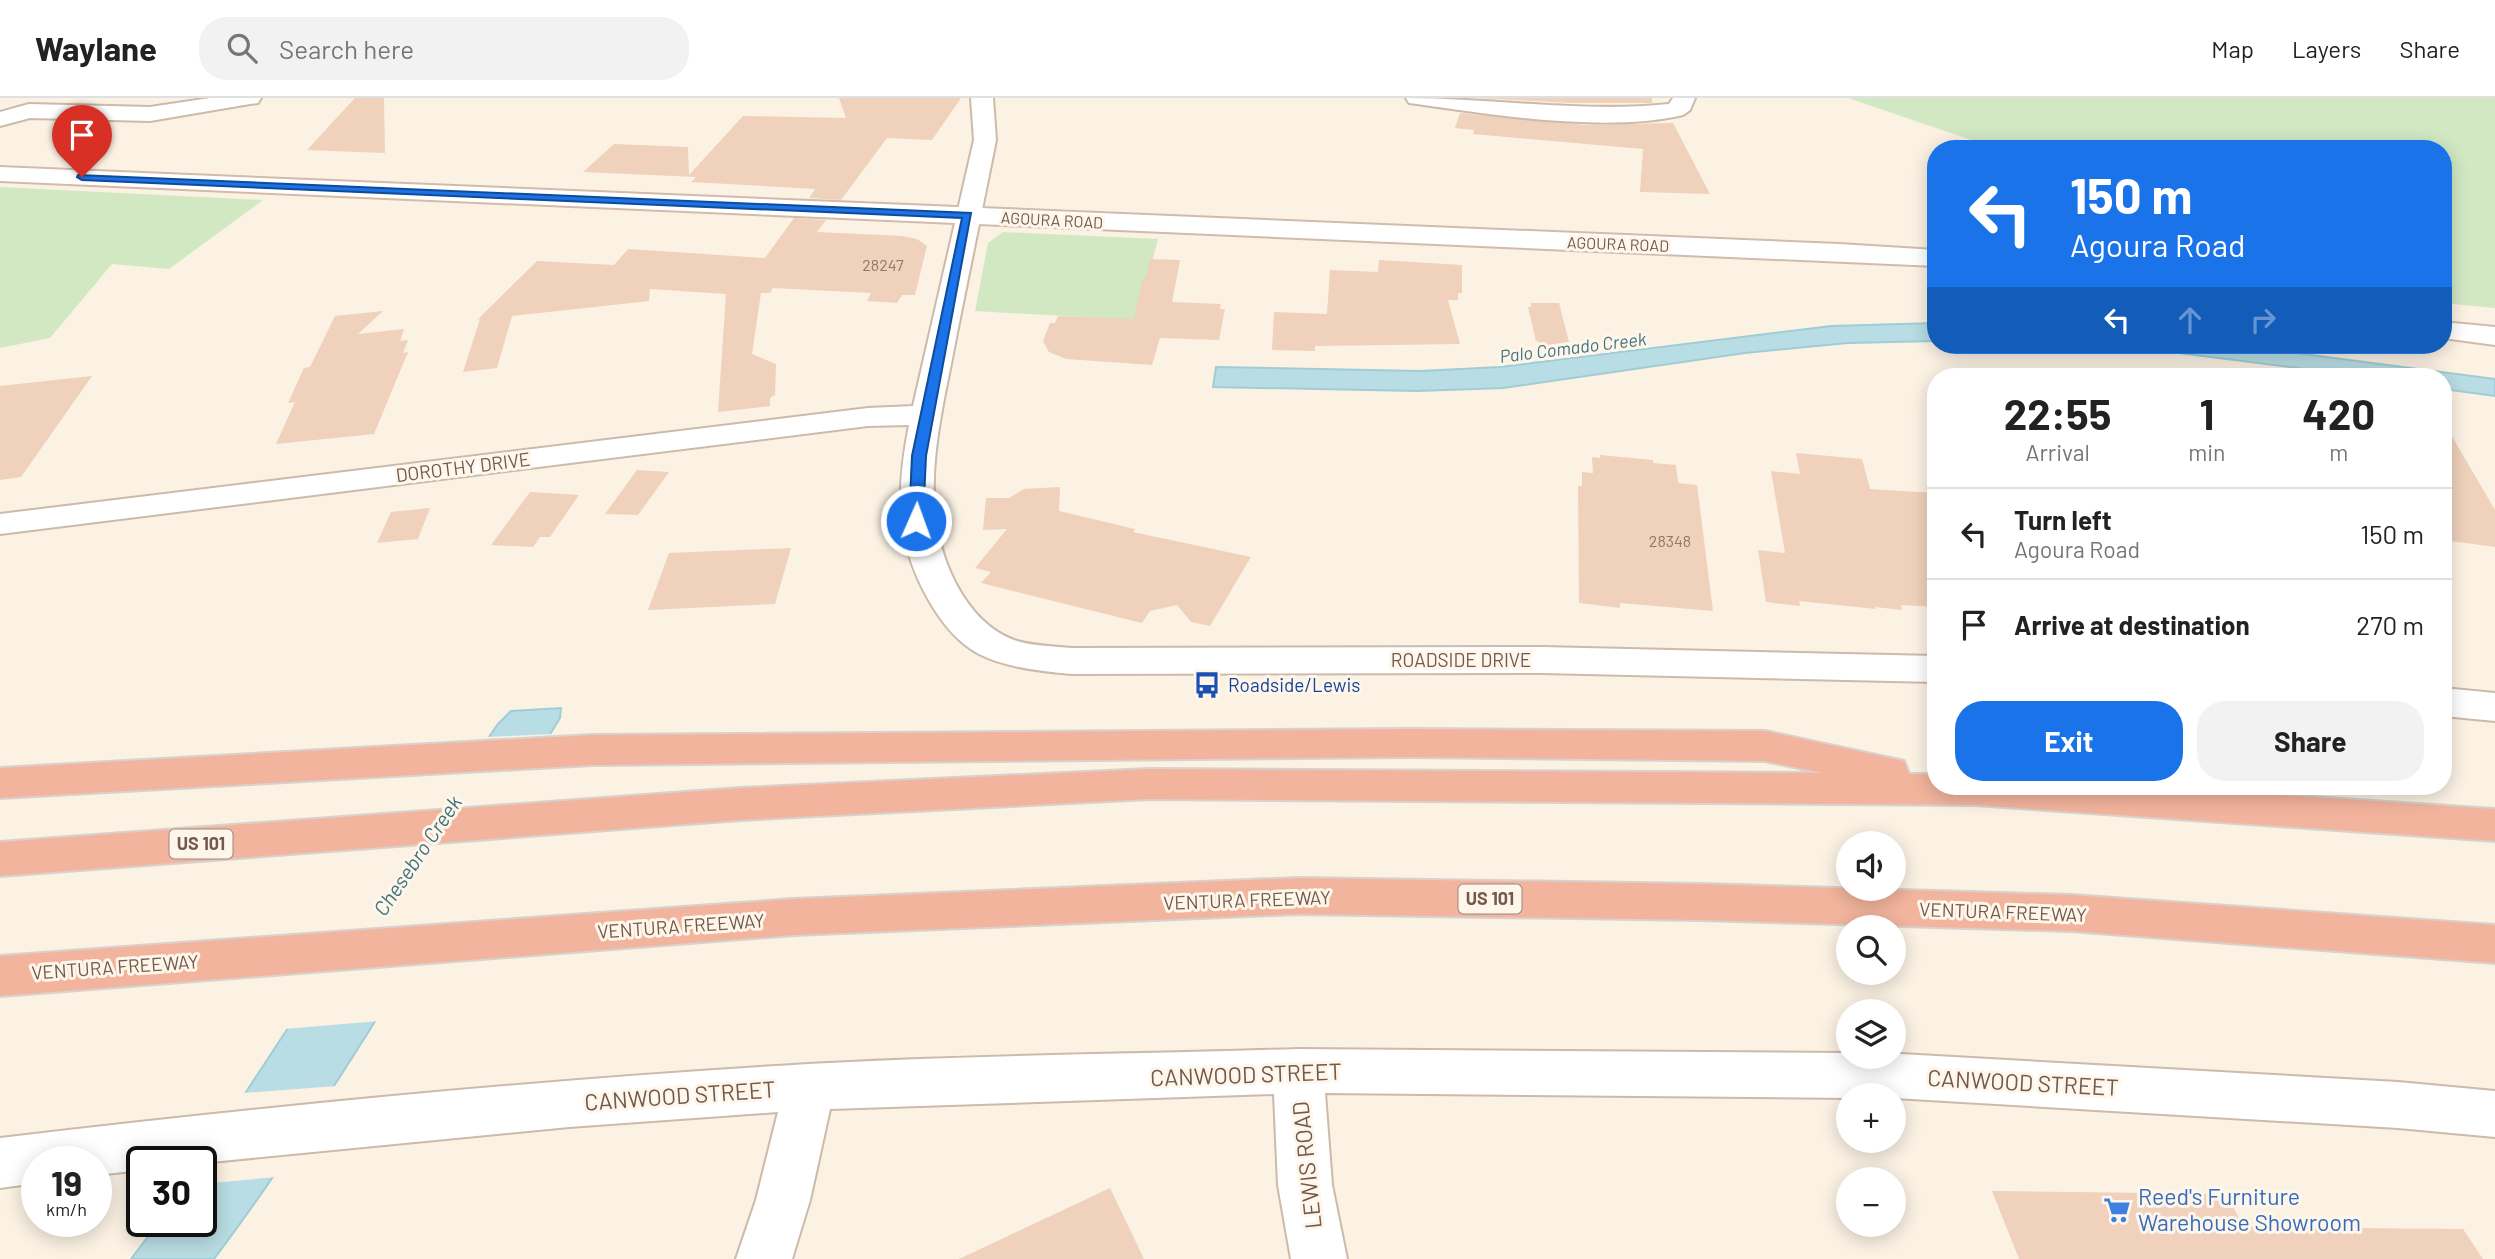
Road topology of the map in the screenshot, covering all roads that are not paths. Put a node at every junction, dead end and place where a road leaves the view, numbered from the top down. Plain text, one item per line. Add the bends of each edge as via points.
1 (250, 98) edge
2 (982, 98) edge
3 (1417, 98) edge
4 (1684, 98) edge
5 (0, 120) edge
6 (0, 174) edge
7 (968, 215) junction
8 (1927, 257) edge
9 (2452, 331) edge
10 (2495, 336) edge
11 (927, 415) junction
12 (0, 524) edge
13 (1927, 669) edge
14 (2452, 703) edge
15 (2495, 707) edge
16 (1927, 780) edge
17 (0, 783) edge
18 (1927, 786) edge
19 (2080, 795) edge
20 (2495, 825) edge
21 (0, 859) edge
22 (2495, 944) edge
23 (136, 965) junction
24 (0, 976) edge
25 (0, 998) edge
26 (1298, 1071) junction
27 (810, 1087) junction
28 (2495, 1114) edge
29 (0, 1163) edge
30 (764, 1259) edge
31 (1319, 1259) edge

1 - 5 street via 149,114 29,111
2 - 7 street via 985,140
3 - 4 street via 1605,113 1675,110
6 - 7 street, AGOURA ROAD
7 - 8 street, AGOURA ROAD
7 - 11 street
9 - 10 street
11 - 12 street, DOROTHY DRIVE via 854,419
11 - 13 street, ROADSIDE DRIVE via 919,456 916,521 930,567 963,625 989,644 1027,657 1072,661 1542,660
14 - 15 street
16 - 17 highway via 1765,746 1396,743 593,750
18 - 21 highway, US 101 via 1149,784 740,804
19 - 20 highway, US 101
22 - 23 highway, VENTURA FREEWAY / US 101 via 2071,913 1299,896 794,917
23 - 24 highway, VENTURA FREEWAY / US 101
23 - 25 highway
26 - 27 street, CANWOOD STREET
26 - 28 street, CANWOOD STREET via 1901,1076
26 - 31 street, LEWIS ROAD via 1305,1185
27 - 29 street, CANWOOD STREET via 569,1104
27 - 30 street

